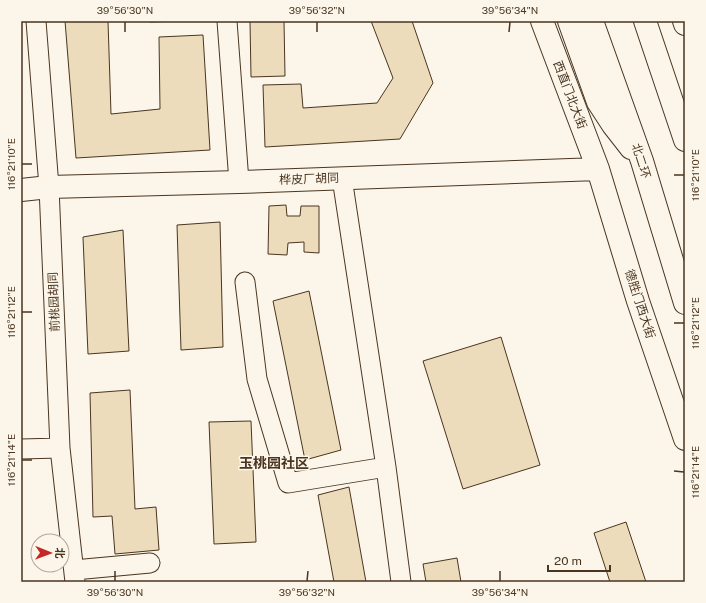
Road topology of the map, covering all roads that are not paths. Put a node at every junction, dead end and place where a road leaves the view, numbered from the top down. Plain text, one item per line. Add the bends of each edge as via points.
1 (36, 21) edge
2 (227, 21) edge
3 (542, 21) edge
4 (570, 21) edge
5 (592, 21) edge
6 (645, 21) edge
7 (685, 140) edge
8 (642, 161) junction
9 (598, 169) junction
10 (342, 178) junction
11 (239, 182) junction
12 (49, 187) junction
13 (21, 190) edge
14 (245, 282) dead end
15 (685, 303) edge
16 (685, 439) edge
17 (60, 448) junction
18 (21, 449) edge
19 (386, 467) junction
20 (150, 563) dead end
21 (74, 576) edge
22 (401, 582) edge

1 - 12 street, 前桃园胡同
2 - 11 street
3 - 9 main road, 西直门北大街
4 - 8 main road via 598,102
5 - 8 main road, 北二环
6 - 7 main road
8 - 15 main road, 北二环
9 - 10 main road, 桦皮厂胡同
9 - 16 main road, 德胜门西大街 via 638,301
10 - 11 main road, 桦皮厂胡同
10 - 19 street
11 - 12 main road, 桦皮厂胡同
12 - 13 main road, 桦皮厂胡同
12 - 17 street, 前桃园胡同
14 - 19 street via 257,379 288,483
17 - 18 street
17 - 21 street, 前桃园胡同
19 - 22 street
20 - 21 street

